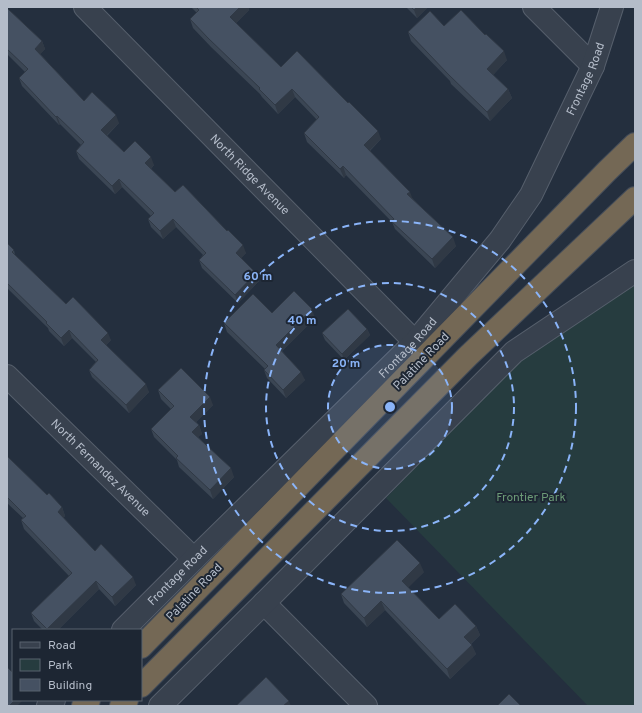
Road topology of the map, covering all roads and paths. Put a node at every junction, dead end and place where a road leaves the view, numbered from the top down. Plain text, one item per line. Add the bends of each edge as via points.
1 (85, 7) edge
2 (534, 7) edge
3 (612, 7) edge
4 (593, 66) junction
5 (635, 144) edge
6 (635, 198) edge
7 (635, 271) edge
8 (415, 342) junction
9 (7, 376) edge
10 (194, 559) junction
11 (264, 603) junction
12 (125, 629) edge
13 (142, 646) edge
14 (142, 685) edge
15 (160, 706) edge
16 (366, 706) edge

1 - 8 street, North Ridge Avenue
2 - 4 street
3 - 4 street, Frontage Road
4 - 8 street, Frontage Road via 531,195 500,240
5 - 13 highway, Palatine Road
6 - 14 highway via 463,362
7 - 11 street via 514,352
8 - 10 street, Frontage Road
9 - 10 street, North Fernandez Avenue
10 - 12 street, Frontage Road
11 - 15 street
11 - 16 street

